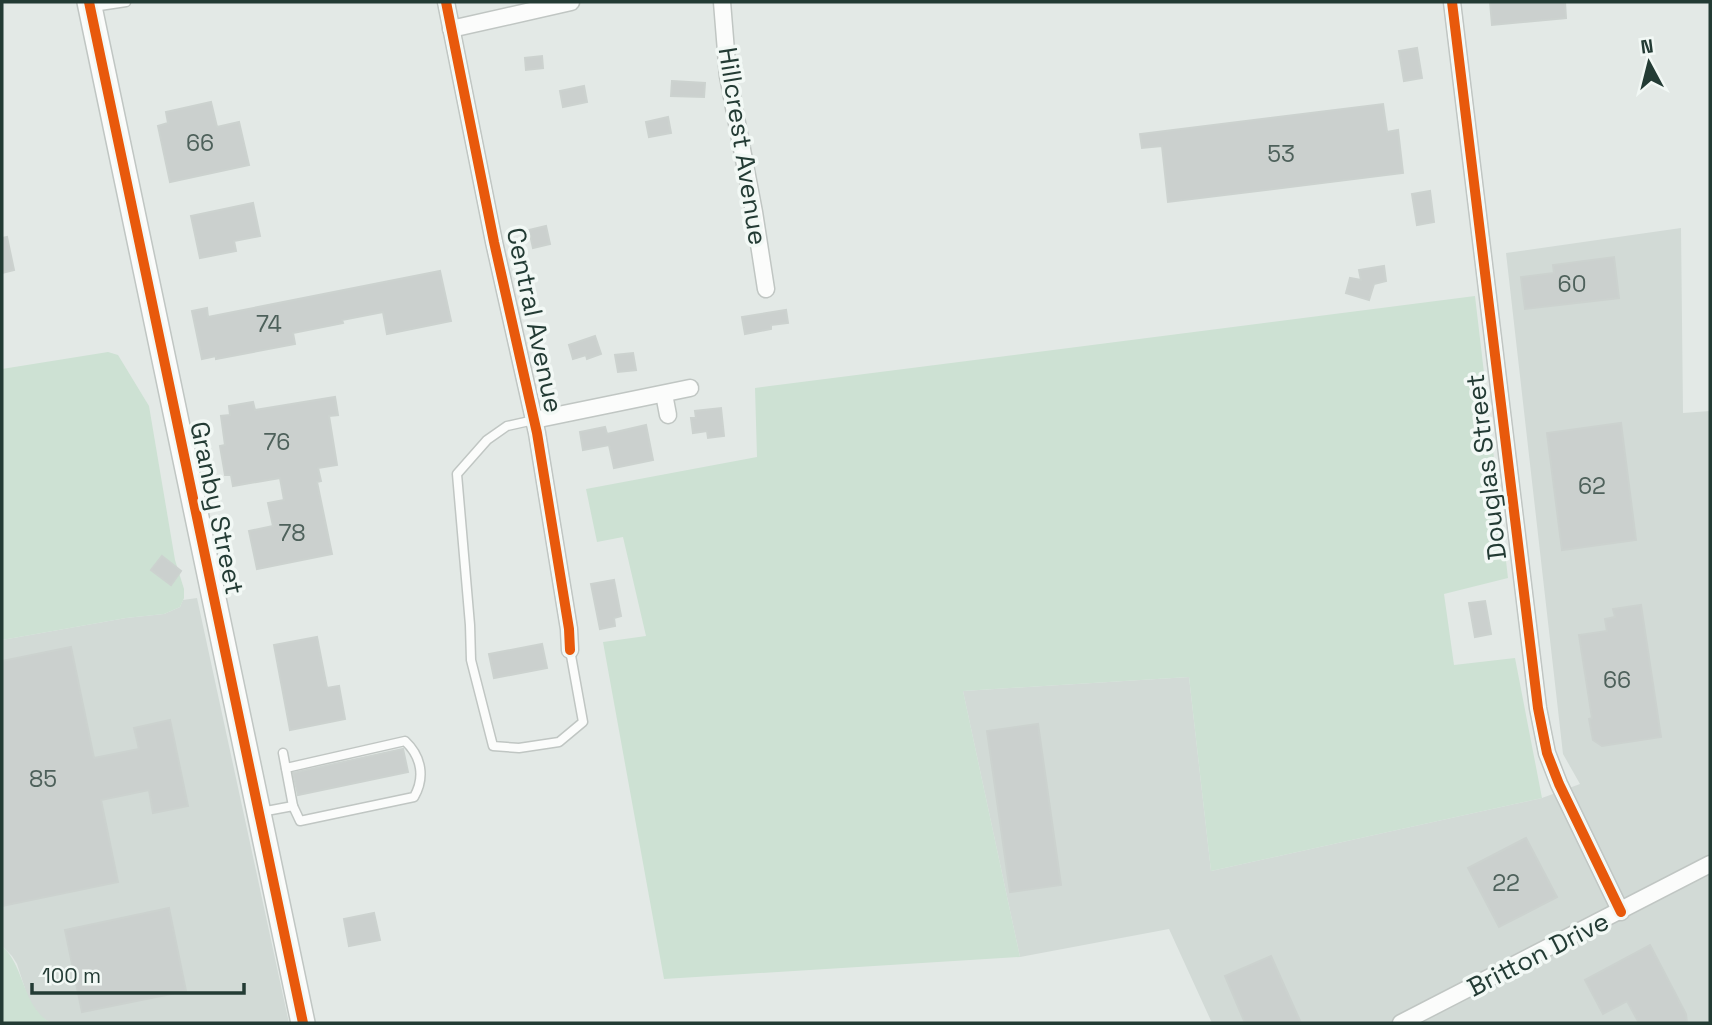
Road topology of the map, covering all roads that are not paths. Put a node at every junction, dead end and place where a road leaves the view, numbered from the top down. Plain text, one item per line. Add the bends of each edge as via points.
1 (126, 2) edge
2 (446, 2) edge
3 (572, 2) edge
4 (722, 2) edge
5 (1452, 2) edge
6 (89, 5) edge
7 (451, 29) junction
8 (766, 289) dead end
9 (690, 388) dead end
10 (664, 394) junction
11 (668, 415) dead end
12 (534, 420) junction
13 (570, 650) joint
14 (283, 753) dead end
15 (286, 768) junction
16 (293, 806) junction
17 (258, 813) junction
18 (1710, 864) edge
19 (1621, 912) junction
20 (303, 1023) edge
21 (1402, 1023) edge

1 - 6 lane
2 - 7 street, Central Avenue
3 - 7 street
4 - 8 street, Hillcrest Avenue via 728,76
5 - 19 street, Douglas Street via 1538,708 1559,784
6 - 17 main road, Granby Street
7 - 12 street, Central Avenue
9 - 10 street
10 - 11 street
10 - 12 street
12 - 13 street, Central Avenue
12 - 13 lane via 507,426 487,440 457,474 471,660 493,746 559,743 583,722
14 - 15 lane
15 - 16 lane
15 - 16 lane via 405,741 414,749 419,764 421,784 414,797 300,821
16 - 17 lane
17 - 20 main road, Granby Street
18 - 19 street, Britton Drive
19 - 21 street, Britton Drive

